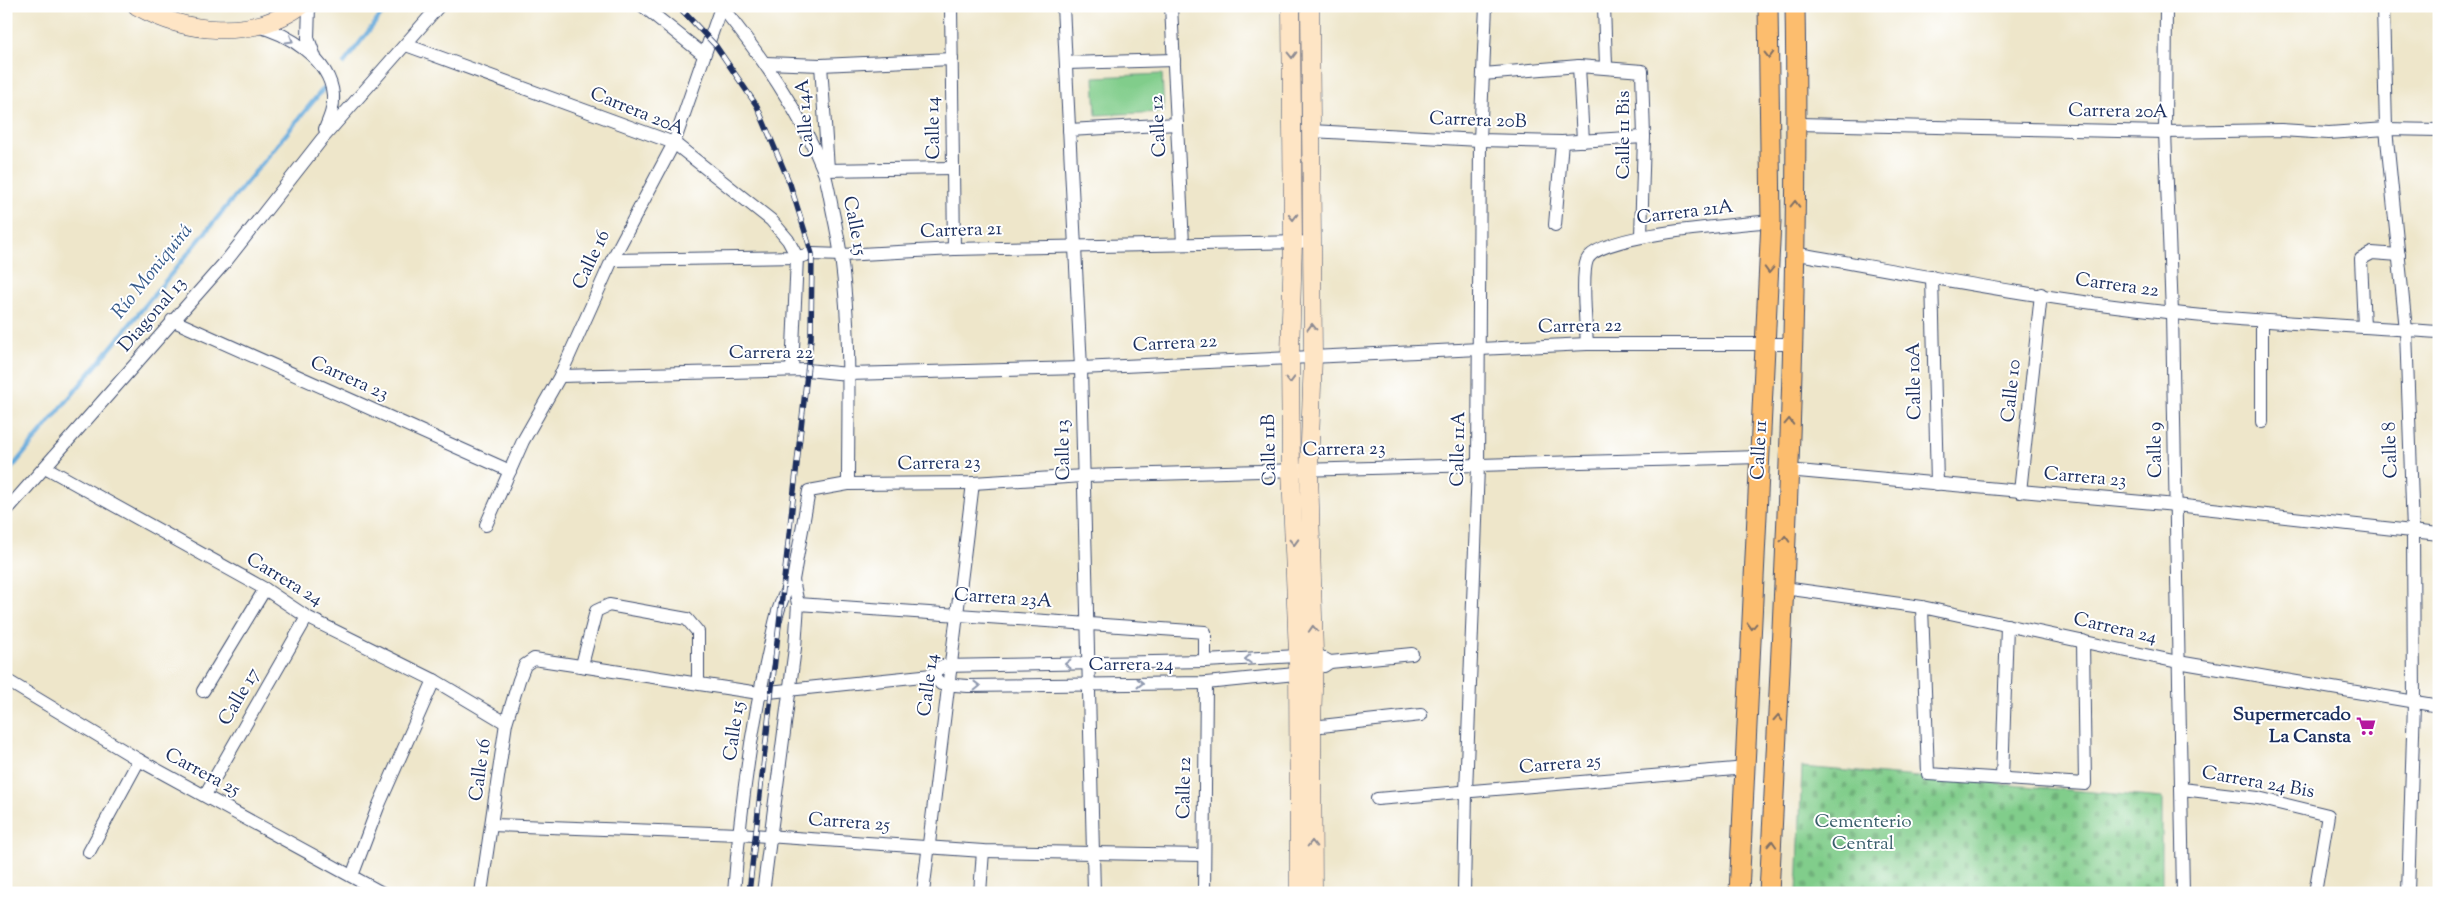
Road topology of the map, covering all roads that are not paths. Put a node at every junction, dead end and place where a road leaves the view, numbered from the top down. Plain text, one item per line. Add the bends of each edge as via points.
1 (136, 6) edge
2 (300, 6) edge
3 (309, 6) edge
4 (439, 6) edge
5 (643, 6) edge
6 (721, 6) edge
7 (951, 6) edge
8 (1062, 6) edge
9 (1171, 6) edge
10 (1291, 6) edge
11 (1310, 6) edge
12 (1486, 6) edge
13 (1604, 6) edge
14 (1768, 6) edge
15 (1794, 6) edge
16 (2166, 6) edge
17 (2383, 6) edge
18 (256, 26) junction
19 (406, 45) junction
20 (704, 55) junction
21 (952, 58) junction
22 (1174, 60) junction
23 (765, 63) junction
24 (1067, 63) junction
25 (318, 64) junction
26 (821, 65) junction
27 (1579, 66) junction
28 (1606, 66) junction
29 (1483, 74) junction
30 (1177, 124) junction
31 (1796, 124) junction
32 (2386, 129) junction
33 (1069, 130) junction
34 (2439, 130) edge
35 (1311, 131) junction
36 (2165, 132) junction
37 (1644, 137) junction
38 (322, 139) junction
39 (1480, 140) junction
40 (1583, 141) junction
41 (1562, 142) junction
42 (674, 143) junction
43 (953, 168) junction
44 (826, 170) junction
45 (1771, 221) junction
46 (1555, 225) dead end
47 (1641, 236) junction
48 (1293, 242) junction
49 (1311, 242) junction
50 (1183, 244) junction
51 (1074, 247) junction
52 (954, 249) junction
53 (1793, 253) junction
54 (842, 255) junction
55 (2399, 255) junction
56 (797, 257) junction
57 (612, 260) junction
58 (1932, 277) junction
59 (2041, 294) junction
60 (2172, 313) junction
61 (172, 320) junction
62 (2262, 322) junction
63 (2364, 327) junction
64 (2406, 330) junction
65 (2439, 332) edge
66 (1587, 344) junction
67 (1767, 344) junction
68 (1791, 344) junction
69 (1478, 349) junction
70 (1313, 356) junction
71 (1290, 357) junction
72 (1081, 368) junction
73 (792, 370) junction
74 (848, 374) junction
75 (560, 376) junction
76 (2262, 422) dead end
77 (1760, 457) junction
78 (1478, 466) junction
79 (45, 467) junction
80 (1291, 469) junction
81 (1309, 470) junction
82 (1788, 470) junction
83 (510, 471) junction
84 (1084, 476) junction
85 (973, 482) junction
86 (848, 484) junction
87 (1936, 484) junction
88 (809, 491) joint
89 (2020, 492) junction
90 (2176, 505) junction
91 (6, 511) edge
92 (486, 526) dead end
93 (2413, 532) junction
94 (2439, 534) edge
95 (793, 580) junction
96 (1784, 588) junction
97 (265, 590) junction
98 (798, 604) junction
99 (1922, 607) junction
100 (959, 615) junction
101 (307, 617) junction
102 (1087, 623) junction
103 (2007, 625) junction
104 (2083, 641) junction
105 (1306, 654) junction
106 (1412, 654) dead end
107 (534, 659) joint
108 (1205, 661) junction
109 (1330, 662) junction
110 (2178, 662) junction
111 (1088, 663) junction
112 (582, 665) junction
113 (950, 666) junction
114 (1305, 673) junction
115 (932, 675) junction
116 (6, 680) edge
117 (434, 680) junction
118 (698, 683) junction
119 (1088, 683) junction
120 (1206, 684) junction
121 (948, 685) junction
122 (790, 689) junction
123 (203, 691) dead end
124 (759, 693) junction
125 (2414, 703) junction
126 (2439, 706) edge
127 (1421, 715) dead end
128 (506, 723) junction
129 (1312, 727) junction
130 (139, 760) junction
131 (1747, 768) junction
132 (2002, 779) junction
133 (2182, 789) junction
134 (1466, 792) junction
135 (205, 795) junction
136 (1378, 799) dead end
137 (492, 825) junction
138 (739, 834) junction
139 (770, 836) junction
140 (928, 847) junction
141 (983, 851) junction
142 (89, 852) dead end
143 (1093, 854) junction
144 (1203, 855) junction
145 (352, 876) junction
146 (382, 893) edge
147 (480, 893) edge
148 (734, 893) edge
149 (764, 893) edge
150 (923, 893) edge
151 (980, 893) edge
152 (1094, 893) edge
153 (1204, 893) edge
154 (1299, 893) edge
155 (1313, 893) edge
156 (1464, 893) edge
157 (1739, 893) edge
158 (1769, 893) edge
159 (2183, 893) edge
160 (2315, 893) edge
161 (2408, 893) edge

1 - 18 street via 195,28
2 - 18 street
3 - 25 street, Diagonal 13 via 308,38
4 - 19 street, Diagonal 13
5 - 20 street
6 - 20 street, Calle 16
6 - 23 street, Calle 15
7 - 21 street, Calle 14
8 - 24 street, Calle 13
9 - 22 street, Calle 12
10 -> 48 street, Calle 11B
11 - 35 street, Calle 11B
12 - 29 street, Calle 11A
13 - 28 street, Calle 11 Bis
14 -> 45 main road, Calle 11
15 - 31 main road, Calle 11
16 - 36 street, Calle 9
17 - 32 street, Calle 8
18 -> 25 street, Diagonal 13 via 288,38
19 - 38 street, Diagonal 13
19 - 42 street, Carrera 20A
20 - 42 street, Calle 16
21 - 26 street
21 - 43 street, Calle 14
22 - 24 street
22 - 30 street, Calle 12
23 - 26 street
23 - 44 street, Calle 15 via 800,119
24 - 33 street, Calle 13
25 - 38 street, Diagonal 13 via 326,73 333,94 331,116
26 - 44 street, Calle 14A
27 - 28 street
27 - 29 street
27 - 40 street
28 - 37 street, Calle 11 Bis via 1642,71
29 - 39 street, Calle 11A
30 - 33 street
30 - 50 street, Calle 12
31 - 36 street, Carrera 20A
53 -> 31 main road, Calle 11
32 - 34 street, Carrera 20A
32 - 36 street, Carrera 20A via 2329,133 2281,130
32 - 55 street, Calle 8
33 - 51 street, Calle 13
35 - 39 street, Carrera 20B
35 - 49 street, Calle 11B
36 - 60 street, Calle 9
37 - 40 street, Carrera 20B
37 - 47 street, Calle 11 Bis
38 - 61 street, Diagonal 13 via 227,260
39 - 41 street, Carrera 20B
39 - 69 street, Calle 11A
40 - 41 street, Carrera 20B
41 - 46 street
42 - 56 street, Carrera 20A via 771,220
42 - 57 street, Calle 16
43 - 44 street
43 - 52 street, Calle 14
44 - 54 street, Calle 15
45 - 47 street, Carrera 21A
45 -> 67 main road, Calle 11
47 - 66 street, Carrera 21A via 1604,246 1590,254 1586,262
48 - 49 street, Carrera 21
48 - 50 street, Carrera 21
48 - 71 street, Calle 11B
70 -> 49 street, Calle 11B
50 - 51 street, Carrera 21
51 - 52 street, Carrera 21
51 - 72 street, Calle 13
52 - 54 street, Carrera 21
53 - 58 street, Carrera 22
53 - 68 main road, Calle 11
54 - 56 street, Carrera 21
54 - 74 street, Calle 15
55 - 63 street via 2372,253 2360,260
55 - 64 street, Calle 8
56 - 57 street, Carrera 21
56 - 73 street
57 - 75 street, Calle 16
58 - 59 street, Carrera 22
58 - 87 street, Calle 10A
59 - 60 street, Carrera 22
59 - 89 street, Calle 10
60 - 62 street, Carrera 22
60 - 90 street, Calle 9
61 - 79 street, Diagonal 13
61 - 83 street, Carrera 23
62 - 63 street, Carrera 22
62 - 76 street
63 - 64 street, Carrera 22
64 - 65 street, Carrera 22
64 - 93 street, Calle 8
66 - 67 street, Carrera 22
66 - 69 street, Carrera 22
67 - 68 street, Carrera 22
67 - 77 main road, Calle 11
82 -> 68 main road, Calle 11
69 - 70 street, Carrera 22
69 - 78 street, Calle 11A
70 - 71 street, Carrera 22
70 - 81 street, Calle 11B
71 - 72 street, Carrera 22
71 -> 80 street, Calle 11B
72 - 74 street, Carrera 22
72 - 84 street, Calle 13
73 - 74 street, Carrera 22
73 - 75 street, Carrera 22
74 - 86 street, Calle 15
75 - 83 street, Calle 16
77 - 78 street, Carrera 23
77 -> 131 main road, Calle 11
78 - 81 street, Carrera 23
78 - 134 street, Calle 11A
79 - 91 street, Diagonal 13
79 - 97 street, Carrera 24
80 - 81 street, Carrera 23
80 - 84 street, Carrera 23
80 -> 105 street, Calle 11B
105 -> 81 street, Calle 11B
82 - 87 street, Carrera 23
96 -> 82 main road, Calle 11
83 - 92 street, Calle 16
84 - 85 street, Carrera 23
84 - 102 street, Calle 13
85 - 86 street, Carrera 23
85 - 100 street, Calle 14
86 - 88 street, Carrera 23
87 - 89 street, Carrera 23
88 - 95 street, Calle 15
89 - 90 street, Carrera 23
90 - 93 street, Carrera 23
90 - 110 street, Calle 9
93 - 94 street, Carrera 23
93 - 125 street, Calle 8
95 - 98 street, Calle 15
95 - 124 street, Calle 15 via 779,607
96 - 99 street, Carrera 24
158 -> 96 main road, Calle 11
97 - 101 street, Carrera 24
97 - 123 street
98 - 100 street, Carrera 23A
98 - 122 street, Calle 15
99 - 103 street, Carrera 24
99 - 132 street via 1928,774
100 - 102 street, Carrera 23A
100 - 113 street, Calle 14
101 - 117 street, Carrera 24
101 - 135 street, Calle 17
102 - 108 street, Carrera 23A via 1205,632
102 - 111 street, Calle 13
103 - 104 street, Carrera 24
103 - 132 street
104 - 110 street, Carrera 24
104 - 132 street via 2085,784
105 -> 108 street, Carrera 24
105 - 109 street
105 - 114 street, Calle 11B
106 - 109 street, Carrera 24
107 - 112 street, Carrera 24
107 - 128 street, Calle 16 via 525,665
108 - 111 street, Carrera 24
109 - 114 street, Carrera 24
110 - 125 street, Carrera 24
110 - 133 street, Calle 9
111 -> 113 street, Carrera 24
111 - 119 street, Calle 13
112 - 118 street, Carrera 24
112 - 118 street via 596,611 609,605 687,619 698,632
113 - 115 street, Carrera 24 via 942,666
113 - 121 street, Calle 14
114 - 120 street, Carrera 24
114 - 129 street, Calle 11B
114 - 154 street, Calle 11B
115 - 121 street, Carrera 24 via 941,684
115 - 122 street, Carrera 24
116 - 130 street, Carrera 25
117 - 128 street, Carrera 24
117 - 145 street via 378,807
118 - 124 street, Carrera 24
119 -> 120 street, Carrera 24
121 -> 119 street, Carrera 24
119 - 143 street, Calle 13
120 - 144 street, Calle 12
121 - 140 street, Calle 14
122 - 124 street, Carrera 24
122 - 139 street, Calle 15
124 - 138 street, Calle 15
125 - 126 street, Carrera 24
125 - 161 street, Calle 8
127 - 129 street
128 - 137 street, Calle 16
155 -> 129 street, Calle 11B
130 - 135 street, Carrera 25
130 - 142 street
131 - 134 street, Carrera 25
131 - 157 main road, Calle 11
133 - 159 street, Calle 9
133 - 160 street, Carrera 24 Bis via 2258,798 2328,814
134 - 136 street, Carrera 25
134 - 156 street, Calle 11A
135 - 145 street, Carrera 25
137 - 138 street, Carrera 25
137 - 147 street, Calle 16
138 - 139 street, Carrera 25
138 - 148 street, Calle 15
139 - 140 street, Carrera 25
139 - 149 street, Calle 15
140 - 141 street, Carrera 25
140 - 150 street, Calle 14
141 - 143 street, Carrera 25
141 - 151 street
143 - 144 street, Carrera 25
143 - 152 street, Calle 13
144 - 153 street, Calle 12
145 - 146 street, Carrera 25

